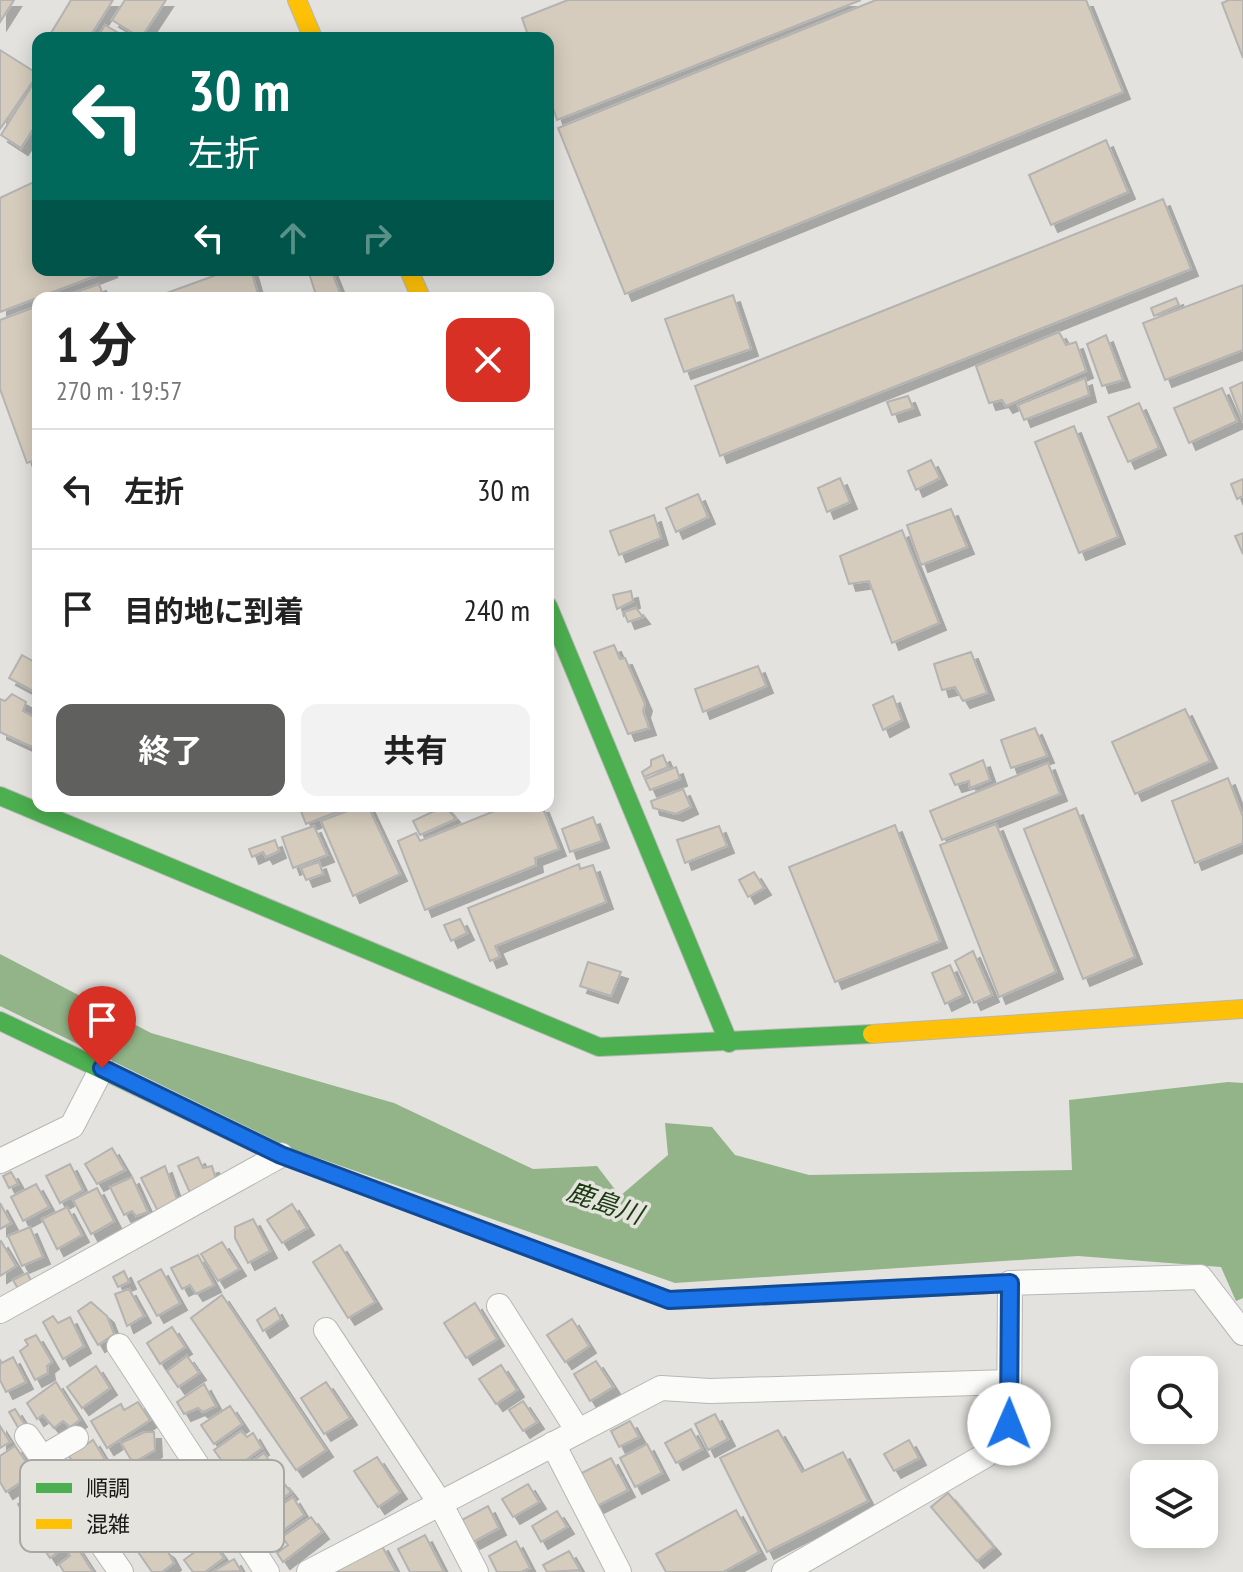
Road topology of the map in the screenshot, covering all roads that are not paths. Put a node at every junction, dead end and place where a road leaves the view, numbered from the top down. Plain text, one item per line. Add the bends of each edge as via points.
1 (297, 0) edge
2 (310, 32) edge
3 (554, 620) edge
4 (0, 796) edge
5 (32, 809) edge
6 (38, 812) edge
7 (1243, 1009) edge
8 (0, 1021) edge
9 (729, 1043) junction
10 (102, 1068) junction
11 (281, 1155) junction
12 (0, 1161) edge
13 (1010, 1283) junction
14 (499, 1306) dead end
15 (0, 1311) edge
16 (326, 1330) dead end
17 (1243, 1333) edge
18 (119, 1346) dead end
19 (1009, 1382) junction
20 (578, 1431) junction
21 (27, 1436) dead end
22 (76, 1438) dead end
23 (553, 1444) junction
24 (42, 1458) joint
25 (194, 1460) edge
26 (440, 1503) junction
27 (107, 1552) edge
28 (254, 1552) edge
29 (121, 1572) edge
30 (267, 1572) edge
31 (309, 1572) edge
32 (476, 1572) edge
33 (619, 1572) edge
34 (784, 1572) edge

1 - 2 street
3 - 9 street
4 - 5 street
6 - 9 street via 599,1047
7 - 9 street
8 - 10 street
10 - 11 street
10 - 12 street via 72,1126
11 - 13 street via 669,1300
11 - 15 street
13 - 17 street via 1200,1277
13 - 19 street
14 - 20 street
16 - 26 street
18 - 25 street
19 - 20 street via 661,1388
19 - 34 street via 1009,1424 986,1455
20 - 23 street
21 - 24 street
22 - 24 street
23 - 26 street
23 - 33 street
26 - 31 street
26 - 32 street
27 - 29 street
28 - 30 street

